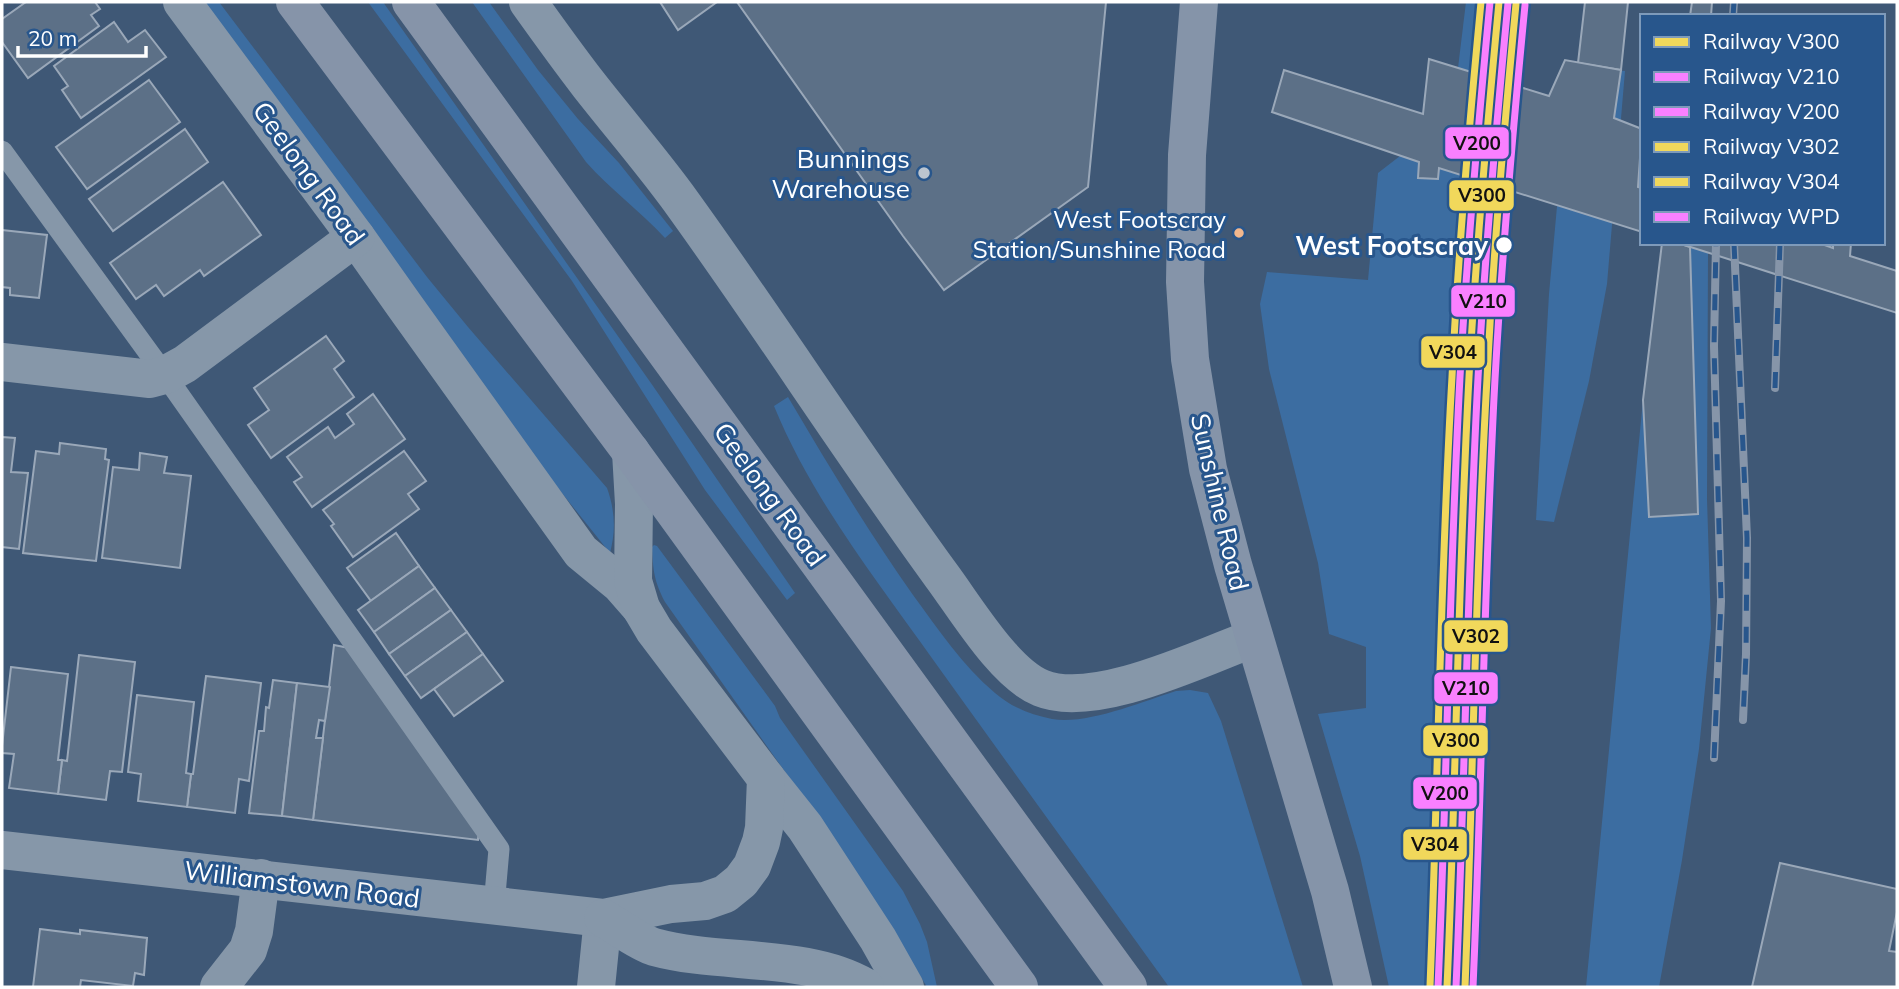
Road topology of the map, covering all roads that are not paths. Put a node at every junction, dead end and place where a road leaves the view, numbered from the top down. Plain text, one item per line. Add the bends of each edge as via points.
1 (182, 2) edge
2 (295, 2) edge
3 (411, 2) edge
4 (528, 2) edge
5 (1199, 2) edge
6 (2, 151) edge
7 (356, 237) junction
8 (2, 362) edge
9 (165, 375) junction
10 (631, 452) junction
11 (641, 608) junction
12 (1254, 638) junction
13 (766, 778) junction
14 (2, 850) edge
15 (261, 878) junction
16 (494, 906) junction
17 (603, 918) junction
18 (1122, 979) edge
19 (219, 987) edge
20 (596, 987) edge
21 (865, 987) edge
22 (905, 987) edge
23 (1019, 987) edge
24 (1353, 987) edge

1 - 7 street, Geelong Road
2 - 10 highway
3 - 18 highway, Geelong Road
4 - 12 street via 677,196 910,532 994,647 1022,677 1050,691 1106,690
5 - 12 main road, Sunshine Road via 1187,155 1189,359 1208,469
6 - 9 lane
7 - 9 street
7 - 11 street, Geelong Road via 580,552
8 - 9 street via 150,379
9 - 16 lane via 499,849
10 - 11 street, Geelong Road via 633,581
10 - 23 highway
11 - 13 street, Geelong Road
12 - 24 main road, Sunshine Road via 1330,891
13 - 17 street, Williamstown Road via 761,842 752,866 734,888 705,901
13 - 22 street, Geelong Road via 805,827
14 - 15 street, Williamstown Road
15 - 16 street, Williamstown Road
15 - 19 street via 248,950
16 - 17 street, Williamstown Road
17 - 20 street
17 - 21 street, Williamstown Road via 652,947 821,969

